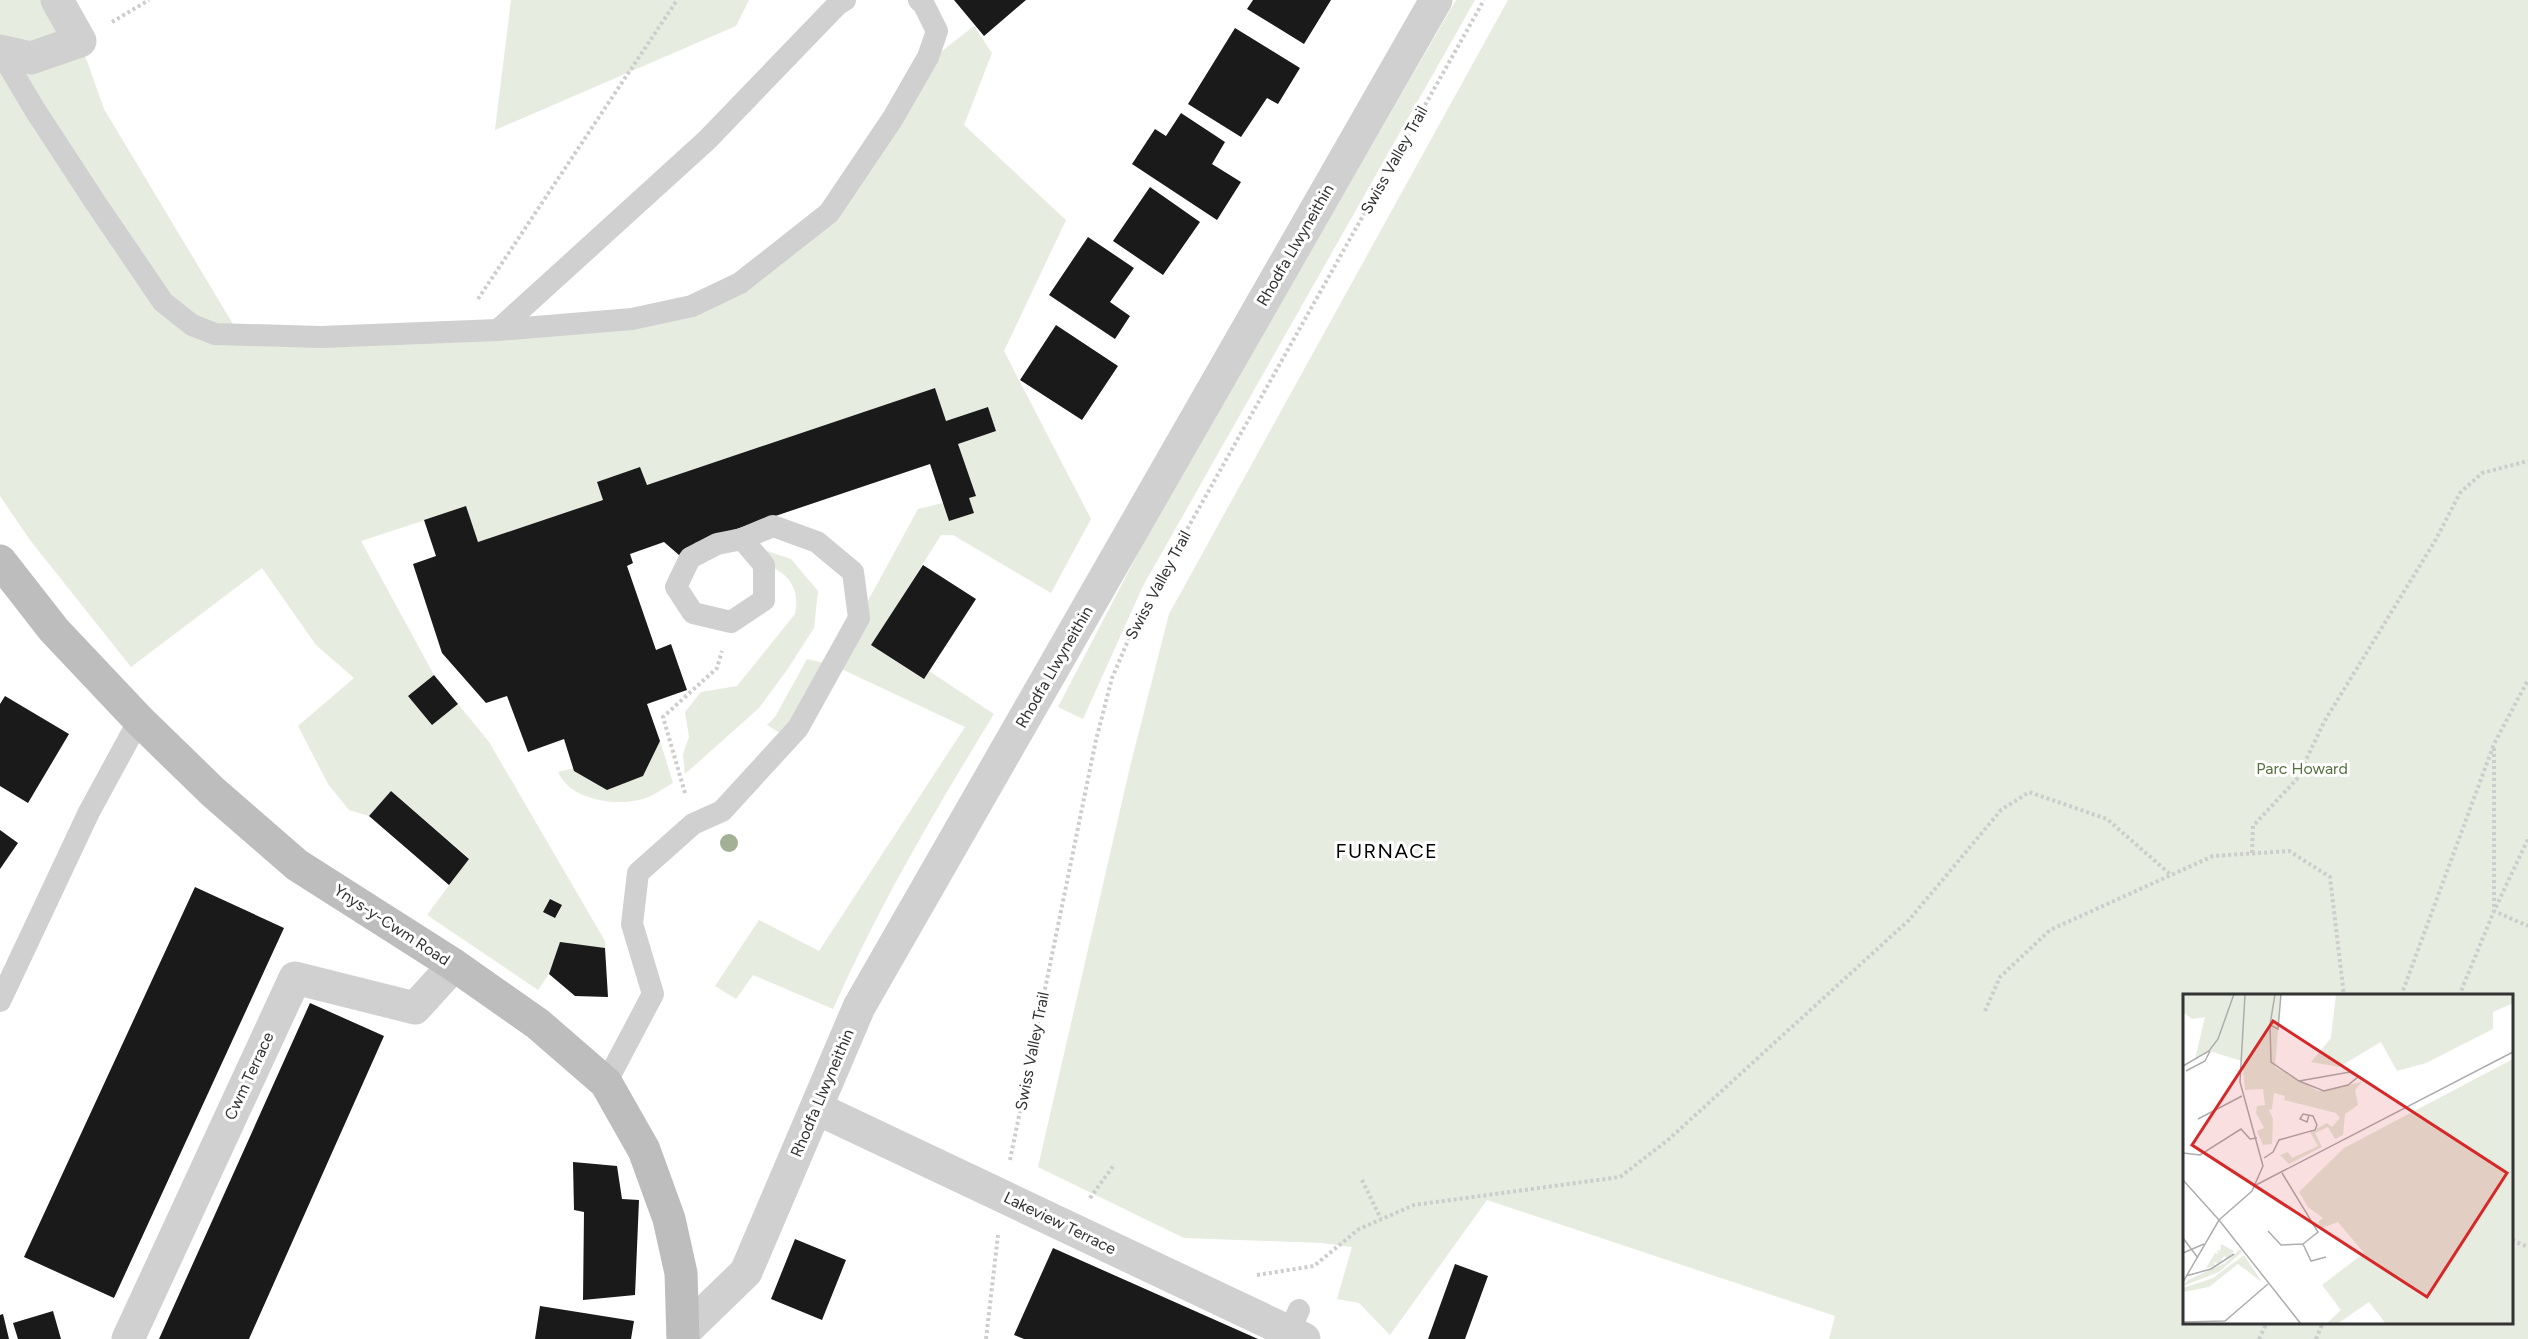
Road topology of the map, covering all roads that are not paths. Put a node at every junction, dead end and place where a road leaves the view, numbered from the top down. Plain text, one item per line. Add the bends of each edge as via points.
1 (57, 0) edge
2 (845, 0) edge
3 (919, 0) edge
4 (1436, 0) edge
5 (0, 51) edge
6 (498, 330) junction
7 (742, 539) dead end
8 (0, 561) edge
9 (139, 720) junction
10 (454, 965) junction
11 (0, 1001) edge
12 (606, 1083) junction
13 (816, 1108) junction
14 (1297, 1327) edge
15 (683, 1336) edge
16 (128, 1339) edge

1 - 5 street via 81,40 31,58
2 - 6 lane via 707,140
3 - 6 lane via 937,31 928,57 893,118 829,213 740,283 692,306 632,319
4 - 13 street, Rhodfa Llwyneithin via 859,1007
5 - 6 lane via 130,255 164,302 192,325 215,334 267,337
7 - 12 lane via 773,526 817,542 854,572 859,618 798,728 722,812 693,824 638,873 632,924 653,993
8 - 9 main road, Ynys-y-Cwm Road via 54,630
9 - 10 main road, Ynys-y-Cwm Road via 213,792 297,865
9 - 11 lane via 89,812
10 - 12 main road, Ynys-y-Cwm Road via 538,1024
10 - 16 street, Cwm Terrace via 415,1008 295,978
12 - 15 main road, Ynys-y-Cwm Road via 644,1150 669,1219 681,1274
13 - 14 street, Lakeview Terrace via 1215,1297
13 - 15 street, Rhodfa Llwyneithin via 746,1272

